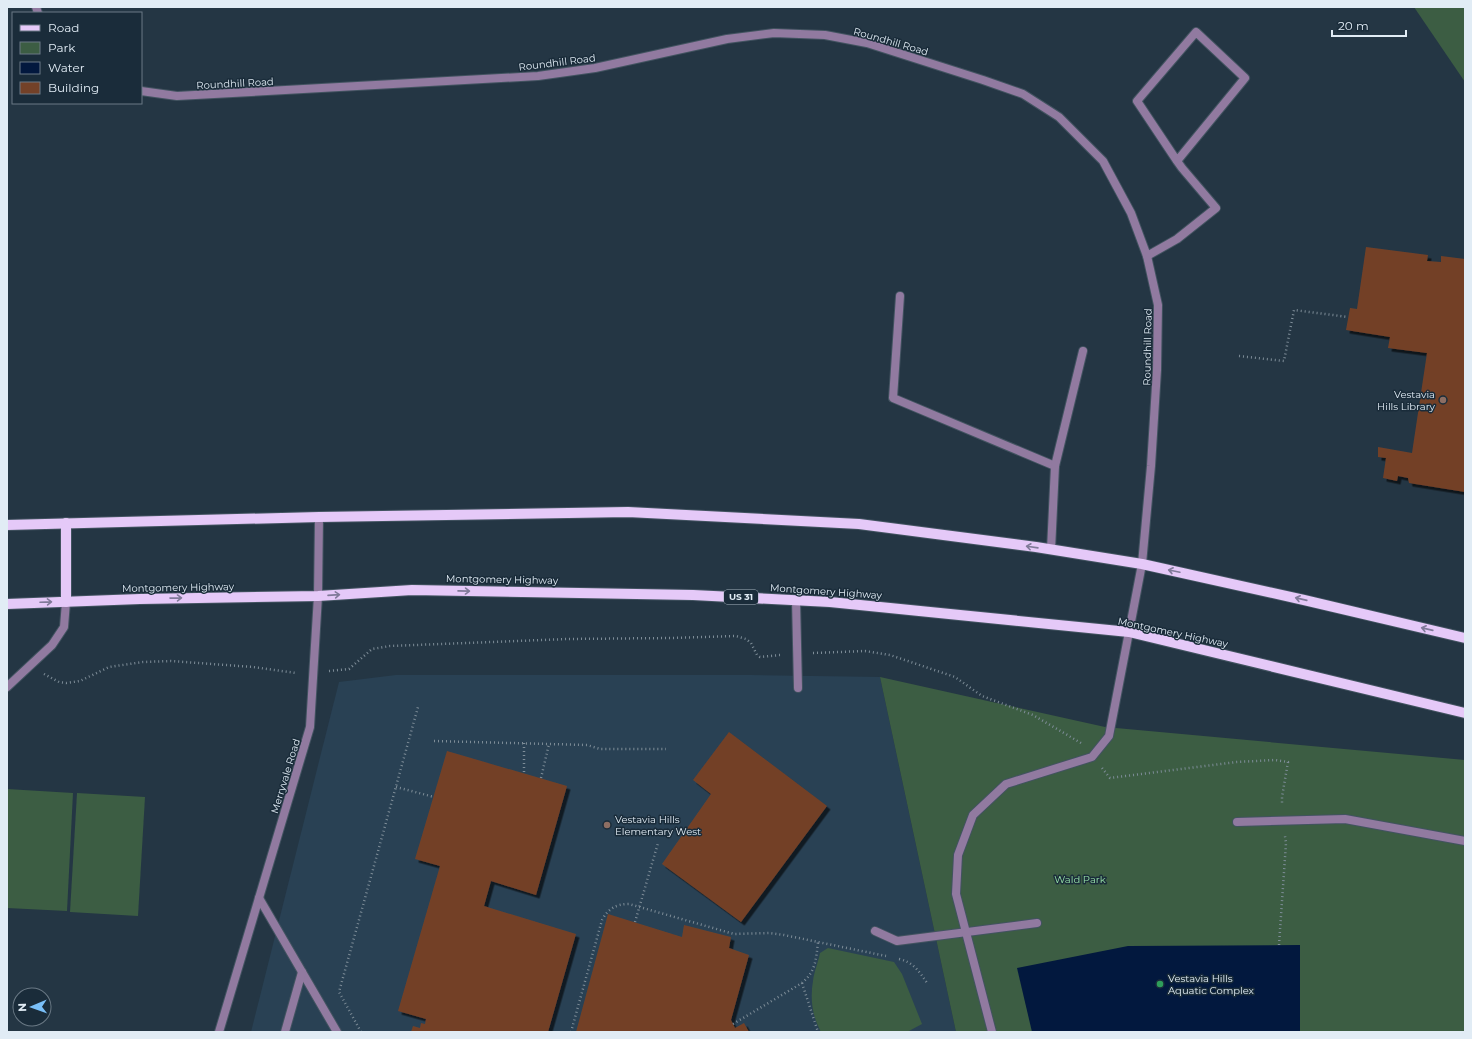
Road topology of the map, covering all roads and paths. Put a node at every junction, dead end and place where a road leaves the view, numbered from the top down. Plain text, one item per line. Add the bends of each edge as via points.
1 (142, 91) edge
2 (1177, 161) junction
3 (1147, 256) junction
4 (900, 296) dead end
5 (1348, 317) dead end
6 (1083, 351) dead end
7 (1239, 356) dead end
8 (1055, 466) junction
9 (318, 517) junction
10 (66, 523) junction
11 (7, 525) edge
12 (1051, 550) junction
13 (1142, 564) junction
14 (318, 596) junction
15 (796, 600) junction
16 (66, 602) junction
17 (7, 604) edge
18 (1129, 632) junction
19 (1465, 638) edge
20 (798, 654) junction
21 (26, 670) junction
22 (315, 672) junction
23 (7, 687) edge
24 (798, 688) dead end
25 (418, 707) dead end
26 (1465, 713) edge
27 (434, 741) dead end
28 (524, 743) junction
29 (549, 744) junction
30 (666, 749) dead end
31 (1092, 758) junction
32 (524, 774) dead end
33 (541, 778) dead end
34 (396, 787) junction
35 (434, 797) dead end
36 (1283, 821) junction
37 (1237, 822) dead end
38 (1465, 841) edge
39 (658, 843) dead end
40 (259, 898) junction
41 (639, 907) junction
42 (636, 922) dead end
43 (1037, 923) dead end
44 (875, 931) dead end
45 (966, 933) junction
46 (818, 942) junction
47 (1279, 945) dead end
48 (302, 972) junction
49 (927, 983) dead end
50 (802, 984) junction
51 (733, 1024) dead end
52 (219, 1032) edge
53 (285, 1032) edge
54 (337, 1032) edge
55 (361, 1032) edge
56 (571, 1032) edge
57 (818, 1032) edge
58 (992, 1032) edge

1 - 3 street, Roundhill Road via 177,96 538,76 595,68 727,39 774,33 825,35 867,43 1023,94 1059,117 1103,161 1131,213
2 - 2 street via 1137,101 1196,32 1245,78
2 - 3 street via 1216,208 1177,239
3 - 13 street, Roundhill Road via 1158,305 1158,320 1152,451
4 - 8 street via 893,398
5 - 7 path via 1294,310 1284,361
6 - 8 street
8 - 12 street
9 - 10 main road
12 -> 9 main road via 860,524 628,512
9 - 14 street, Merryvale Road
10 - 11 main road
10 - 16 main road
12 - 13 main road
13 - 18 street, Roundhill Road
19 -> 13 main road
14 -> 15 main road, Montgomery Highway / US 31 via 412,590 693,594
16 -> 14 main road, Montgomery Highway / US 31
14 - 22 street, Merryvale Road
15 - 18 main road, Montgomery Highway / US 31
15 - 20 street
17 -> 16 main road, Montgomery Highway / US 31
16 - 21 street via 64,627 52,645
18 - 26 main road, Montgomery Highway / US 31
18 - 31 street, Roundhill Road via 1109,736
20 - 22 path via 760,656 746,639 736,636 552,639 390,646 372,649 349,670
20 - 24 street
20 - 31 path via 865,652 890,655 955,677 982,696 1033,715 1080,741
21 - 22 path via 45,674 66,683 80,681 109,667 143,662 171,661 253,667 292,674
21 - 23 street
22 - 40 street, Merryvale Road via 310,727
25 - 34 path
27 - 28 path
28 - 29 path
28 - 32 path
29 - 30 path via 587,745 600,749
29 - 33 path
31 - 36 path via 1110,778 1237,762 1288,762 1282,797
31 - 45 street via 1006,784 973,815 958,854 956,894
34 - 35 path
34 - 55 path via 339,992
36 - 37 street
36 - 38 street via 1345,819
36 - 47 path via 1286,843
39 - 41 path
40 - 48 street
40 - 52 street, Merryvale Road
41 - 42 path
41 - 46 path via 734,934 769,933
41 - 56 path via 621,904 606,912
43 - 45 street
44 - 45 street via 897,941
45 - 58 street
46 - 49 path via 907,960
46 - 50 path via 814,969
48 - 53 street
48 - 54 street
50 - 51 path
50 - 57 path

